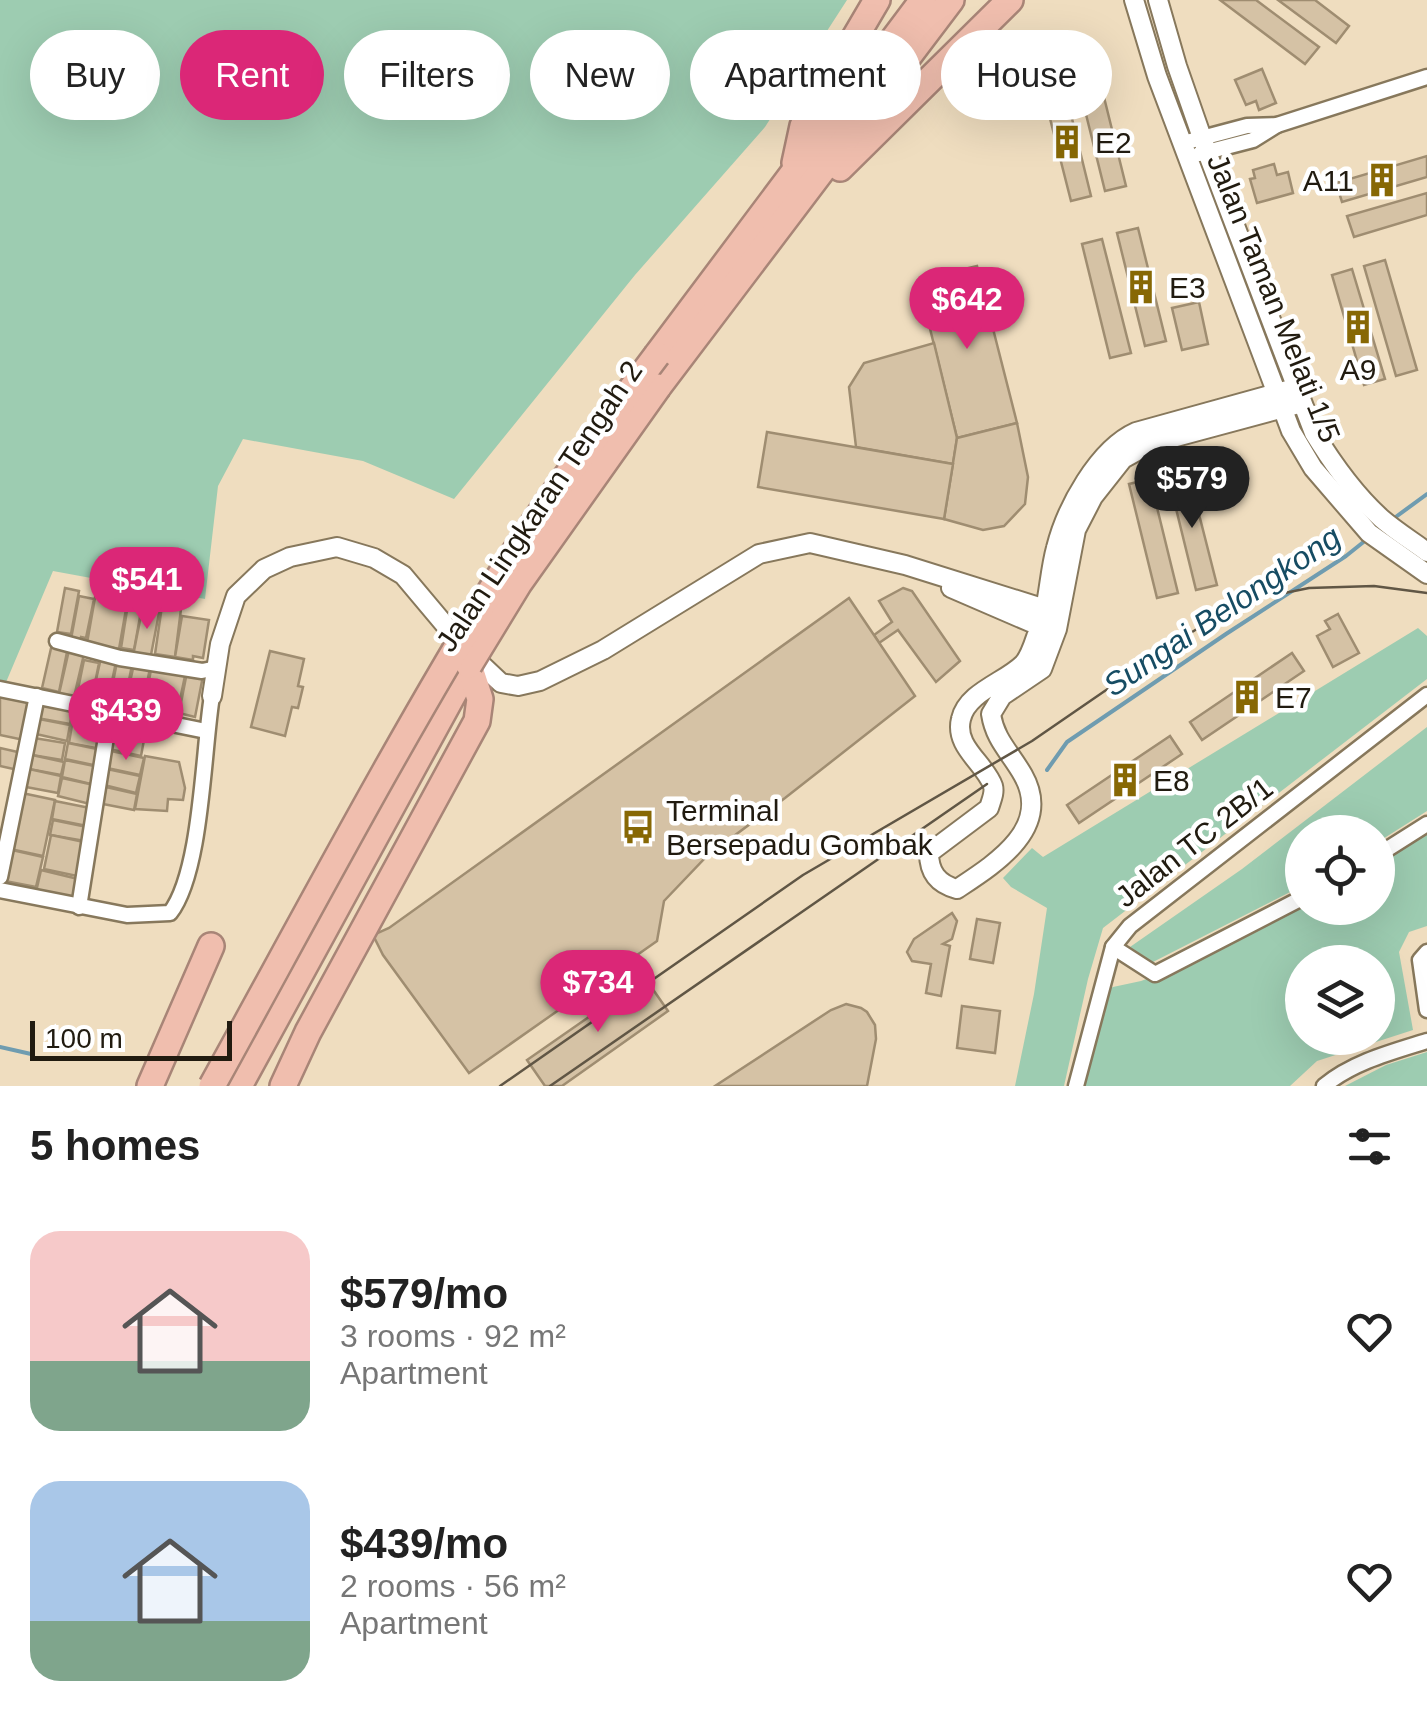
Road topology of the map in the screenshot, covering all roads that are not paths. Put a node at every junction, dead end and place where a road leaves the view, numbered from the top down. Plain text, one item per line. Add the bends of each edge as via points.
1 (877, 0) edge
2 (923, 0) edge
3 (950, 0) edge
4 (1010, 0) edge
5 (1134, 0) edge
6 (1158, 0) edge
7 (1427, 78) edge
8 (1194, 148) junction
9 (793, 172) junction
10 (776, 231) junction
11 (1258, 346) junction
12 (1299, 396) junction
13 (1278, 402) junction
14 (1236, 414) junction
15 (1302, 453) junction
16 (1381, 530) junction
17 (1427, 552) edge
18 (1427, 574) edge
19 (1051, 619) junction
20 (57, 641) dead end
21 (469, 666) junction
22 (216, 668) junction
23 (0, 689) edge
24 (1427, 695) edge
25 (37, 696) junction
26 (212, 696) joint
27 (110, 712) junction
28 (206, 731) junction
29 (1427, 824) edge
30 (1395, 844) edge
31 (0, 877) edge
32 (0, 890) edge
33 (79, 907) junction
34 (1285, 907) edge
35 (211, 946) dead end
36 (1113, 947) junction
37 (1427, 952) edge
38 (1427, 1010) edge
39 (1427, 1041) edge
40 (150, 1086) edge
41 (212, 1086) edge
42 (239, 1086) edge
43 (283, 1086) edge
44 (1076, 1086) edge
45 (1324, 1086) edge

1 - 9 highway via 803,126
2 - 9 highway, Jalan Lingkaran Tengah 2
3 - 10 highway, Jalan Lingkaran Tengah 2
4 - 10 highway
5 - 8 street, Jalan Taman Melati 1/5 via 1156,76
6 - 8 street, Jalan Taman Melati 1/5
7 - 8 street via 1277,125 1253,140
8 - 11 street, Jalan Taman Melati 1/5
8 - 12 street, Jalan Taman Melati 1/5
9 - 41 highway, Jalan Lingkaran Tengah 2, bridge via 504,569
10 - 21 highway, Jalan Lingkaran Tengah 2, bridge via 530,568
11 - 13 street, Jalan Taman Melati 1/5
11 - 14 street via 1253,387
12 - 13 street
12 - 16 street, Jalan Taman Melati 1/5 via 1314,432
13 - 14 street
13 - 15 street, Jalan Taman Melati 1/5
14 - 15 street via 1273,428
14 - 19 street via 1123,459 1076,530
15 - 16 street, Jalan Taman Melati 1/5 via 1330,490
16 - 17 street, Jalan Taman Melati 1/5
16 - 18 street, Jalan Taman Melati 1/5
19 - 19 street via 1042,669 1002,696 991,714 994,732 1031,798 1020,839 957,889 945,886 929,866 929,853 989,808 994,787 964,744 961,718 969,703 1025,662
19 - 22 street via 977,601 905,565 810,544 759,554 603,650 518,686 501,683 466,650 403,575 337,547 290,557 248,583 236,596
20 - 22 street via 120,658
21 - 42 highway, Jalan Lingkaran Tengah 2
21 - 43 highway via 480,699 477,721
22 - 26 street
23 - 25 street
24 - 36 street, Jalan TC 2B/1 via 1130,926
25 - 27 street
25 - 31 street
26 - 28 street
27 - 28 street
27 - 33 street
28 - 33 street via 202,790 179,902 170,913 154,914
29 - 30 street
32 - 33 street
34 - 36 street via 1155,974
35 - 40 highway
36 - 44 street, Jalan TC 2B/1
37 - 38 street via 1420,960
39 - 45 street via 1368,1061

